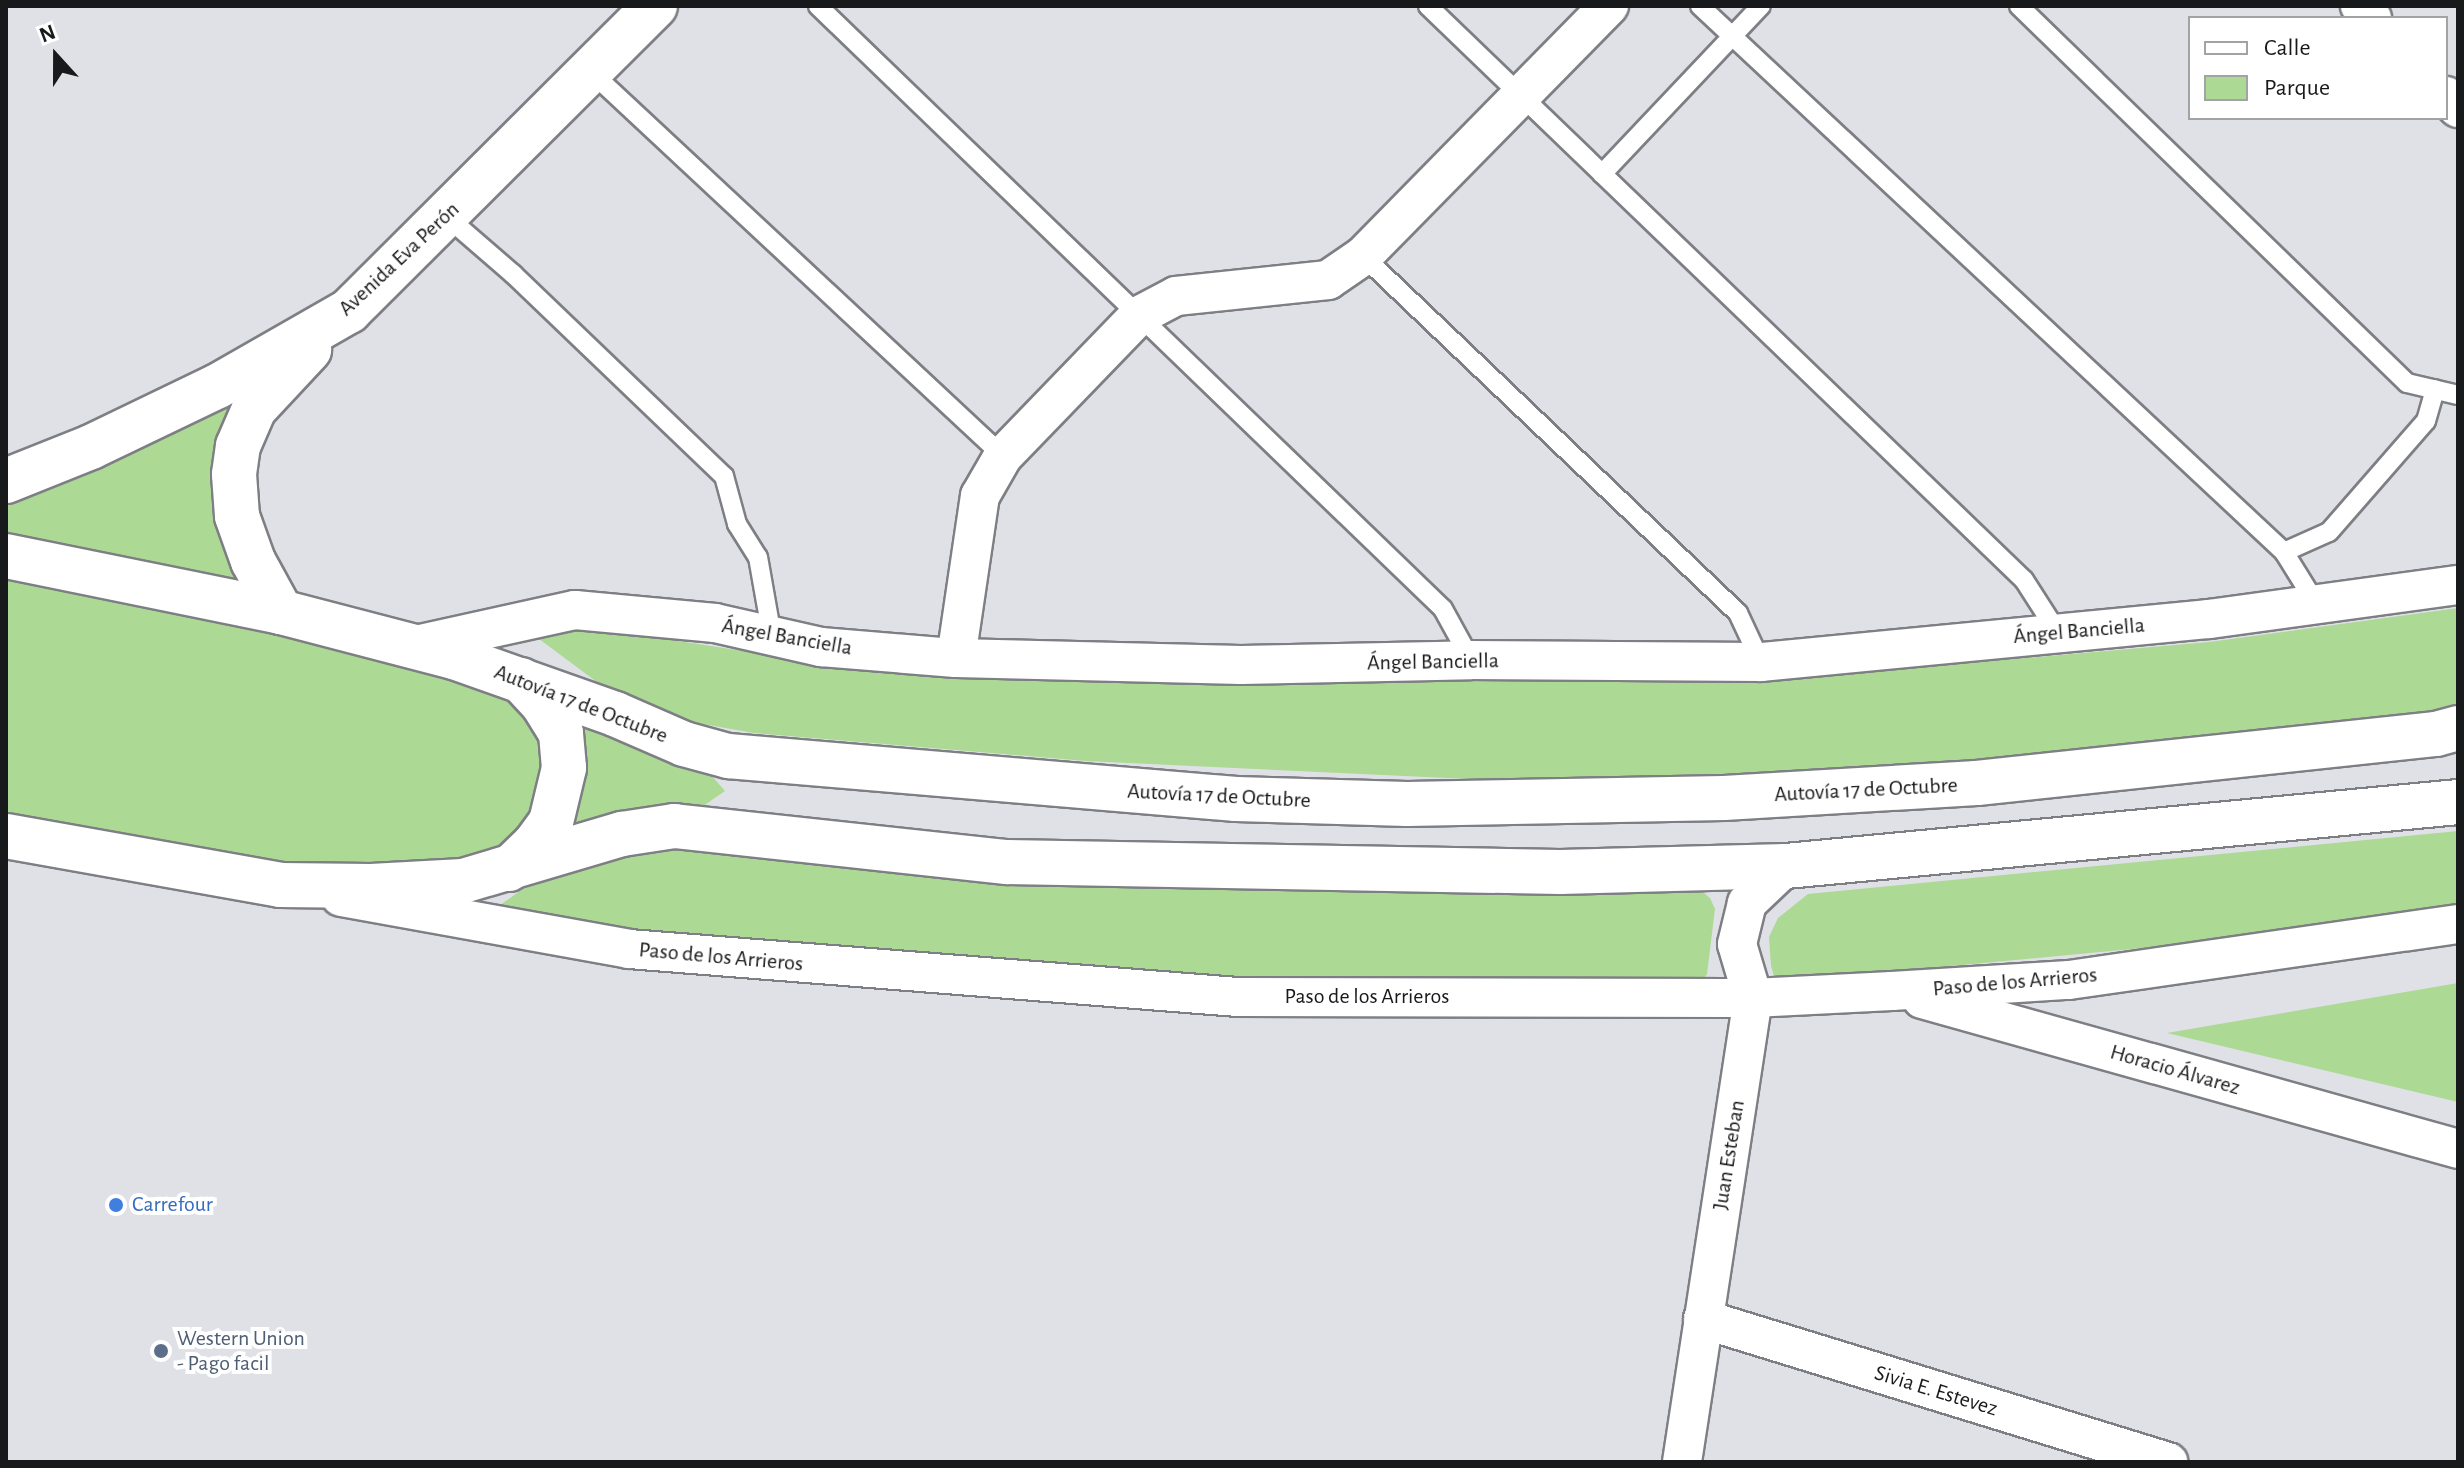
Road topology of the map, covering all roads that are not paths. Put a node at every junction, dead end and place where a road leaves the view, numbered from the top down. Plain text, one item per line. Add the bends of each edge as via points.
1 (655, 6) edge
2 (818, 6) edge
3 (1428, 6) edge
4 (1609, 6) edge
5 (1700, 6) edge
6 (1761, 6) edge
7 (2019, 6) edge
8 (1732, 37) junction
9 (590, 71) junction
10 (1522, 96) junction
11 (1602, 174) junction
12 (446, 216) junction
13 (1363, 256) junction
14 (349, 311) junction
15 (1138, 316) junction
16 (2435, 389) junction
17 (2458, 395) edge
18 (1003, 456) junction
19 (6, 481) edge
20 (2284, 552) junction
21 (6, 556) edge
22 (2458, 585) edge
23 (2317, 605) junction
24 (281, 612) junction
25 (2058, 633) junction
26 (772, 636) junction
27 (411, 646) junction
28 (956, 658) junction
29 (1471, 660) junction
30 (1761, 662) junction
31 (521, 680) junction
32 (2458, 728) edge
33 (2458, 802) edge
34 (6, 836) edge
35 (1786, 866) junction
36 (509, 869) junction
37 (280, 885) junction
38 (2458, 924) edge
39 (1892, 991) junction
40 (1753, 998) junction
41 (2458, 1149) edge
42 (1703, 1319) junction
43 (1682, 1462) edge
44 (2169, 1462) edge

1 - 9 main road, Avenida Eva Perón
2 - 15 lane
3 - 10 lane
4 - 10 street
5 - 8 lane
6 - 8 lane
7 - 16 lane via 2407,383
8 - 11 lane
8 - 20 lane
9 - 12 main road, Avenida Eva Perón
9 - 18 lane
10 - 11 lane
10 - 13 street
11 - 25 lane via 2024,580
12 - 14 main road, Avenida Eva Perón
12 - 26 lane via 724,476 737,524 758,557
13 - 15 street via 1328,280 1176,296
13 - 30 lane via 1738,613
14 - 19 main road, Avenida Eva Perón via 218,386
14 - 24 main road via 254,409 238,446 237,516 253,561
15 - 18 street
15 - 29 lane via 1443,609
16 - 17 lane
16 - 20 lane via 2426,421 2329,532
18 - 28 street via 980,496
20 - 23 lane
21 - 24 main road, Autovía 17 de Octubre
22 - 23 street, Ángel Banciella
23 - 25 street, Ángel Banciella
24 - 27 main road, Autovía 17 de Octubre
25 - 30 street, Ángel Banciella
26 - 27 street, Ángel Banciella via 715,623 575,610
26 - 28 street, Ángel Banciella via 821,647
27 - 31 main road, Autovía 17 de Octubre
28 - 29 street, Ángel Banciella via 1241,665
29 - 30 street, Ángel Banciella
31 - 32 main road, Autovía 17 de Octubre via 728,756 1221,798 1407,804 1724,798 1977,783
31 - 36 main road via 561,733 564,768 551,822
33 - 35 main road
34 - 37 main road
35 - 36 main road via 1560,872 1007,862 674,826 622,834
35 - 40 street, Juan Esteban via 1747,903 1737,944
36 - 37 main road via 463,881
37 - 40 street, Paso de los Arrieros via 577,943 775,962 1238,997
38 - 39 street, Paso de los Arrieros via 2069,980
39 - 40 street, Paso de los Arrieros
39 - 41 street, Horacio Álvarez
40 - 42 street, Juan Esteban
42 - 43 street, Juan Esteban
42 - 44 street, Sivia E. Estevez

